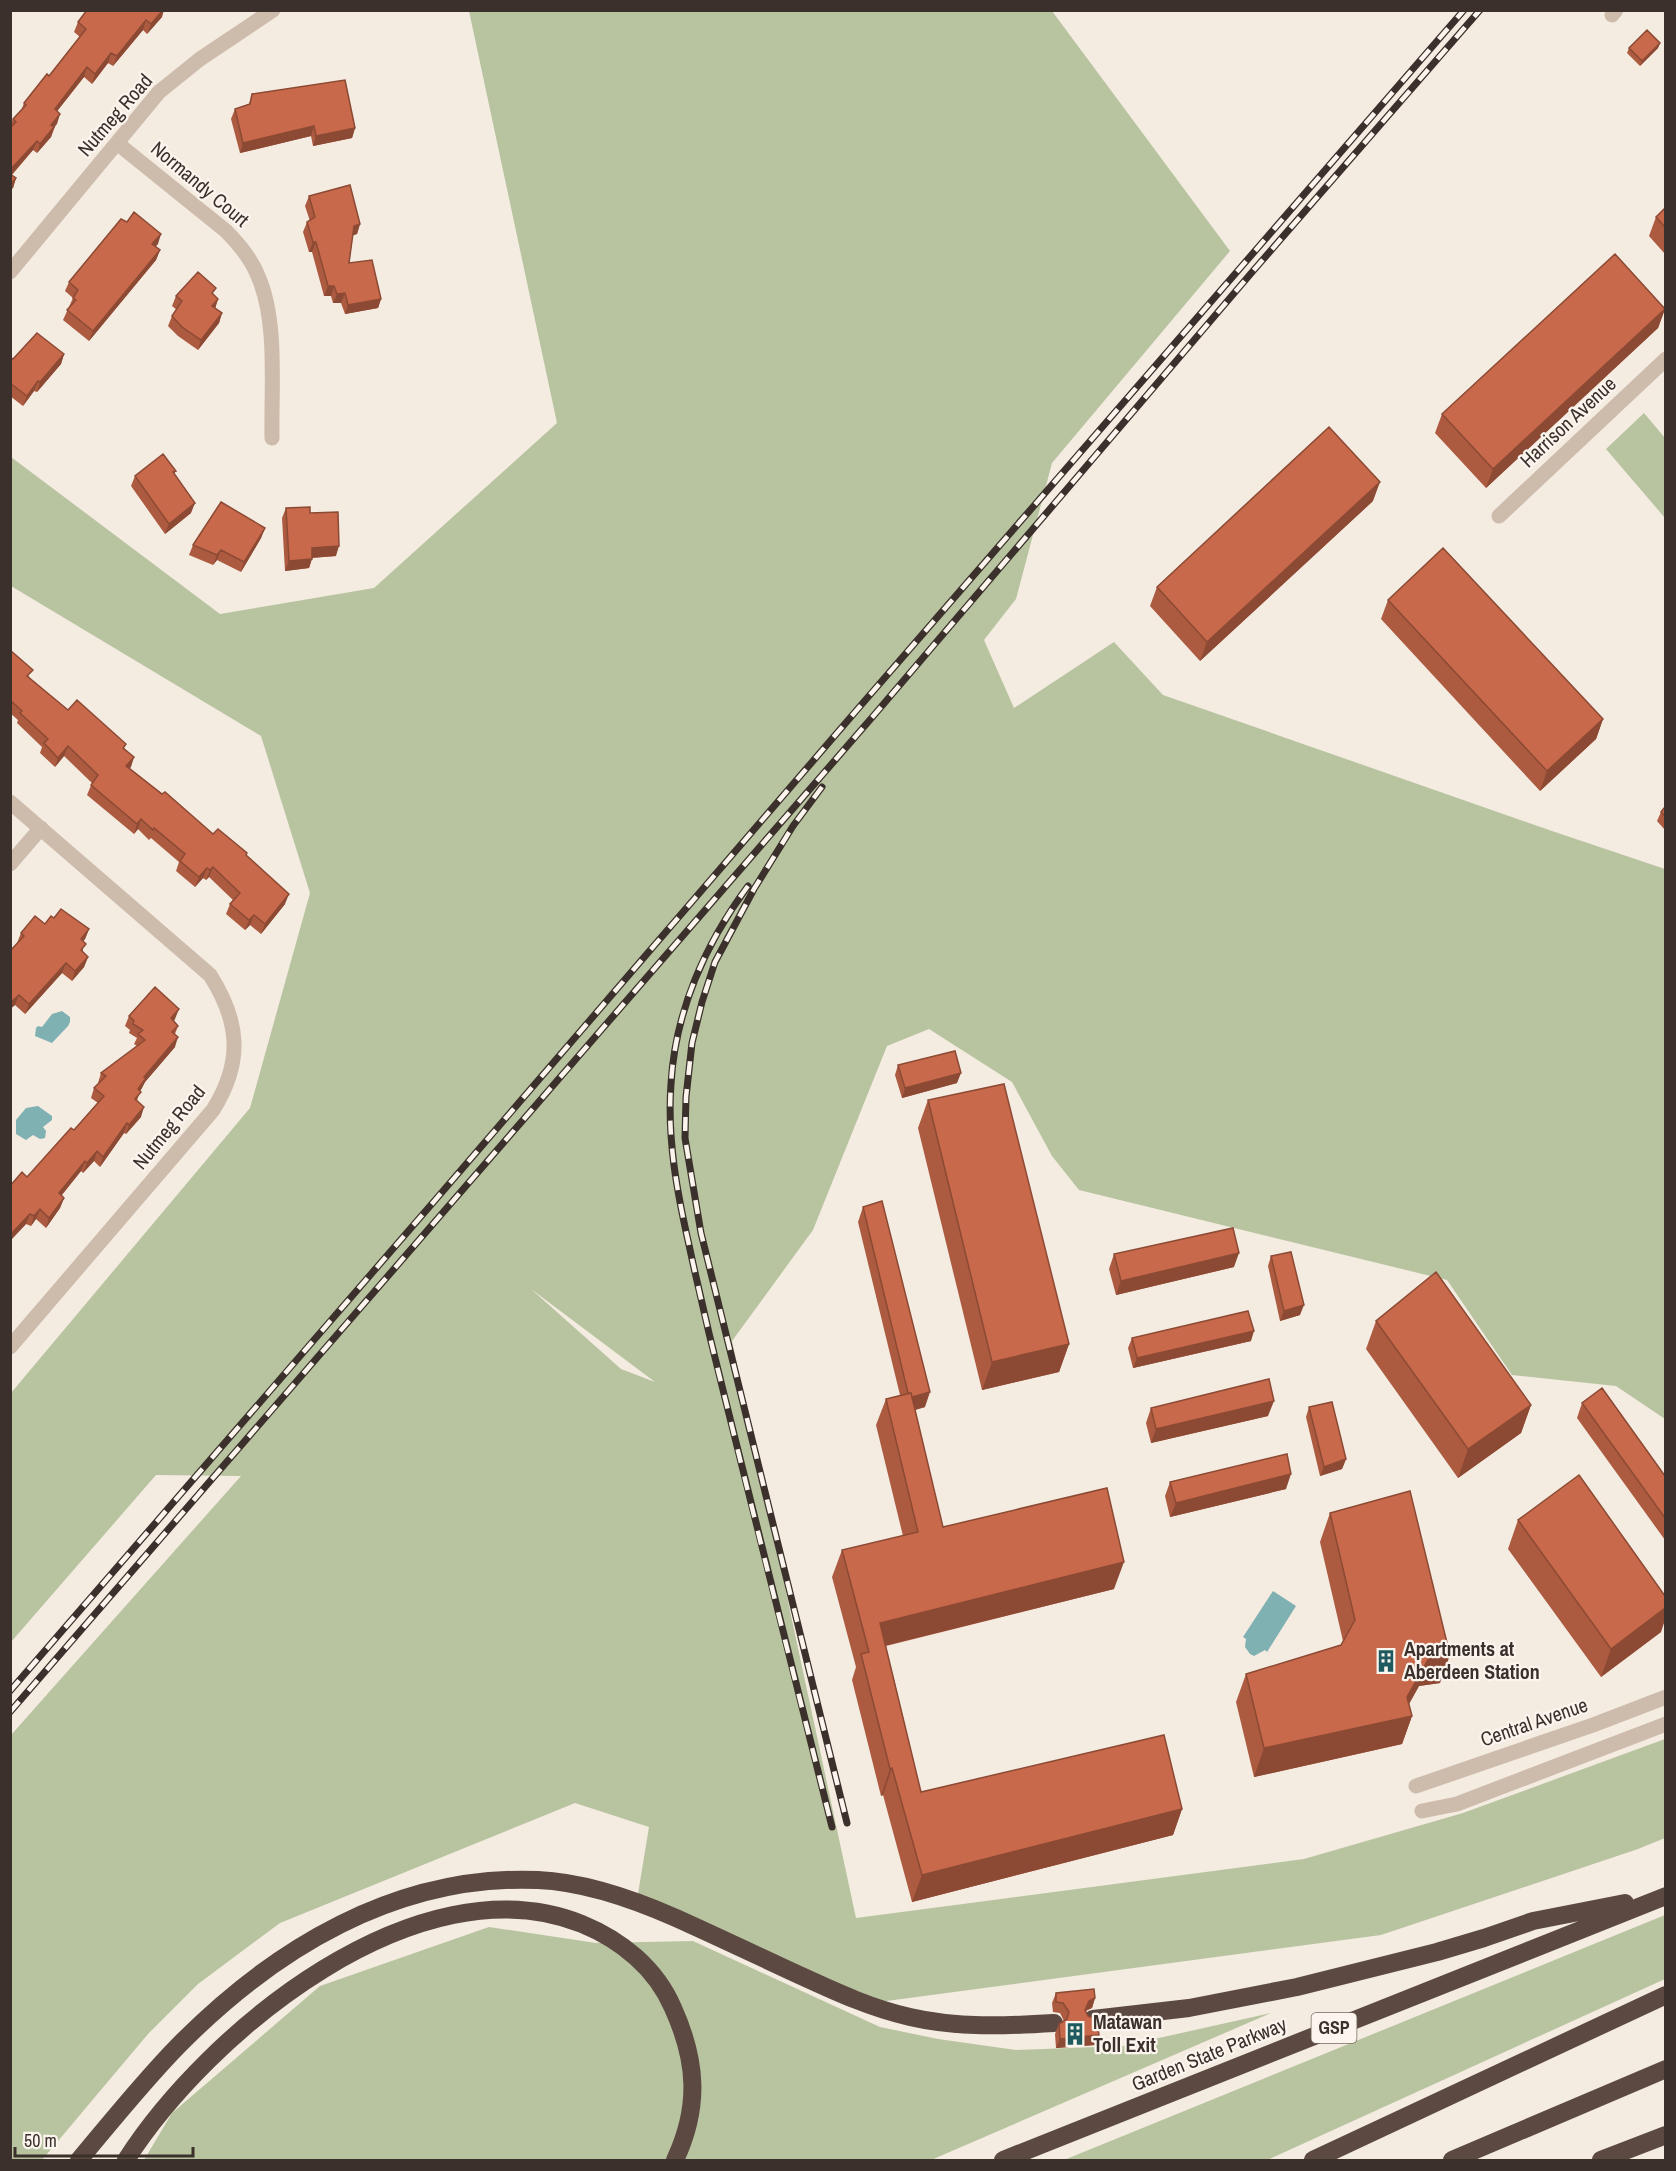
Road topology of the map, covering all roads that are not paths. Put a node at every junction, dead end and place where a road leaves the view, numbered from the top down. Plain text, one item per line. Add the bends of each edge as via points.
1 (273, 10) edge
2 (117, 143) junction
3 (10, 272) edge
4 (1665, 359) edge
5 (272, 438) dead end
6 (1499, 516) dead end
7 (10, 802) edge
8 (41, 828) junction
9 (10, 864) edge
10 (10, 1347) edge
11 (1665, 1697) edge
12 (1665, 1724) edge
13 (1579, 1730) junction
14 (1593, 1752) junction
15 (1416, 1786) dead end
16 (1422, 1811) dead end
17 (1665, 1896) edge
18 (1665, 1995) edge
19 (1093, 2019) edge
20 (1054, 2023) dead end
21 (1665, 2069) edge
22 (1665, 2135) edge
23 (79, 2160) edge
24 (126, 2160) edge
25 (675, 2160) edge
26 (1003, 2160) edge
27 (1313, 2160) edge
28 (1452, 2160) edge
29 (1601, 2160) edge

1 - 2 street, Nutmeg Road via 159,92
2 - 3 street, Nutmeg Road
2 - 5 street, Normandy Court via 226,231 258,275 269,311
4 - 6 street, Harrison Avenue
7 - 8 street, Nutmeg Road
8 - 9 street
8 - 10 street, Nutmeg Road via 210,975 233,1021 235,1046 232,1072 213,1110
11 - 13 street, Central Avenue
12 - 14 street
13 - 14 street
13 - 15 street, Central Avenue
14 - 16 street via 1457,1804
17 - 19 highway via 1533,1921 1437,1952 1297,1987 1189,2008
17 - 26 highway, Garden State Parkway / GSP
18 - 27 highway
20 - 23 highway via 992,2025 911,2017 862,2003 622,1897 539,1880 479,1882 394,1900 341,1923 287,1956 232,1997 177,2047
21 - 28 highway
22 - 29 highway
24 - 25 highway via 154,2119 198,2070 247,2024 294,1988 352,1952 414,1926 503,1910 553,1915 599,1931 642,1962 657,1981 681,2026 693,2079 692,2109

